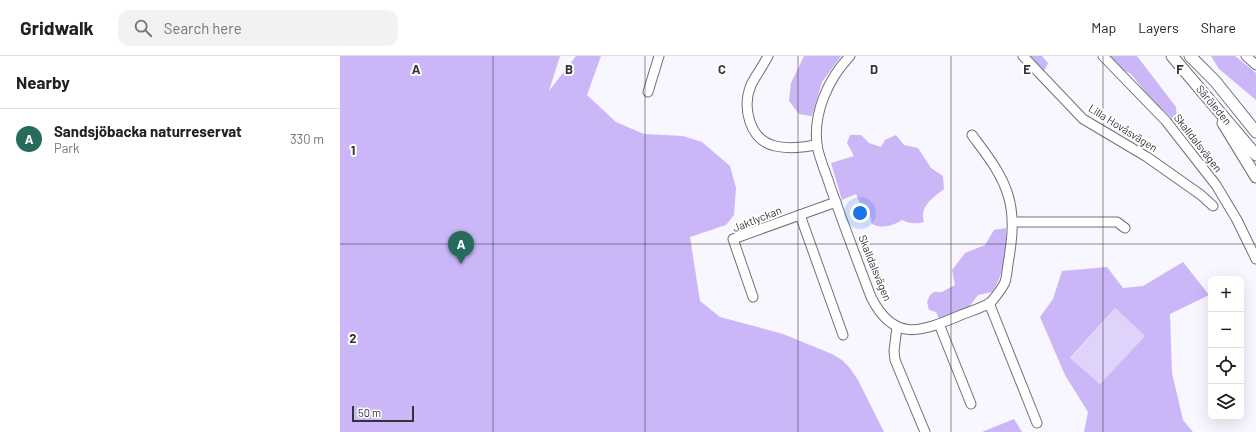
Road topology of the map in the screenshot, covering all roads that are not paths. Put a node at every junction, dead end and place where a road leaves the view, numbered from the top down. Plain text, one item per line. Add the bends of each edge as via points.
1 (660, 56) edge
2 (768, 56) edge
3 (850, 56) edge
4 (1024, 56) edge
5 (1103, 56) edge
6 (1172, 56) edge
7 (1190, 56) edge
8 (1246, 56) edge
9 (1256, 64) edge
10 (648, 92) dead end
11 (1218, 110) junction
12 (1256, 132) edge
13 (972, 135) dead end
14 (817, 145) junction
15 (1256, 155) edge
16 (1256, 178) edge
17 (1216, 185) junction
18 (1201, 195) junction
19 (836, 202) junction
20 (1213, 206) dead end
21 (800, 215) junction
22 (1013, 222) junction
23 (1125, 228) dead end
24 (1256, 259) edge
25 (753, 296) dead end
26 (990, 303) junction
27 (939, 324) junction
28 (897, 327) junction
29 (843, 335) dead end
30 (971, 404) dead end
31 (1037, 423) dead end
32 (925, 432) edge

1 - 10 street
2 - 14 street via 751,86 748,97 748,118 754,131 764,142 773,146 787,148
3 - 14 street, Skalldalsvägen via 828,86 819,114
4 - 18 street, Lilla Hovåsvägen via 1083,119 1147,157
5 - 17 street, Skalldalsvägen via 1166,121
6 - 11 main road, Säröleden
7 - 12 main road, Säröleden via 1215,81
8 - 9 street
11 - 15 main road, Säröleden
11 - 16 main road via 1223,126
13 - 22 street via 1000,174 1009,196
14 - 19 street, Skalldalsvägen
17 - 18 street
17 - 24 street, Skalldalsvägen via 1238,220
18 - 20 street, Lilla Hovåsvägen
19 - 21 street, Jaktlyckan
19 - 28 street, Skalldalsvägen via 871,297 884,318
21 - 25 street, Jaktlyckan via 733,239
21 - 29 street, Jaktlyckan
22 - 23 street via 1117,222
22 - 26 street via 1005,282
26 - 27 street
26 - 31 street
27 - 28 street via 924,329
27 - 30 street
28 - 32 street via 895,360

